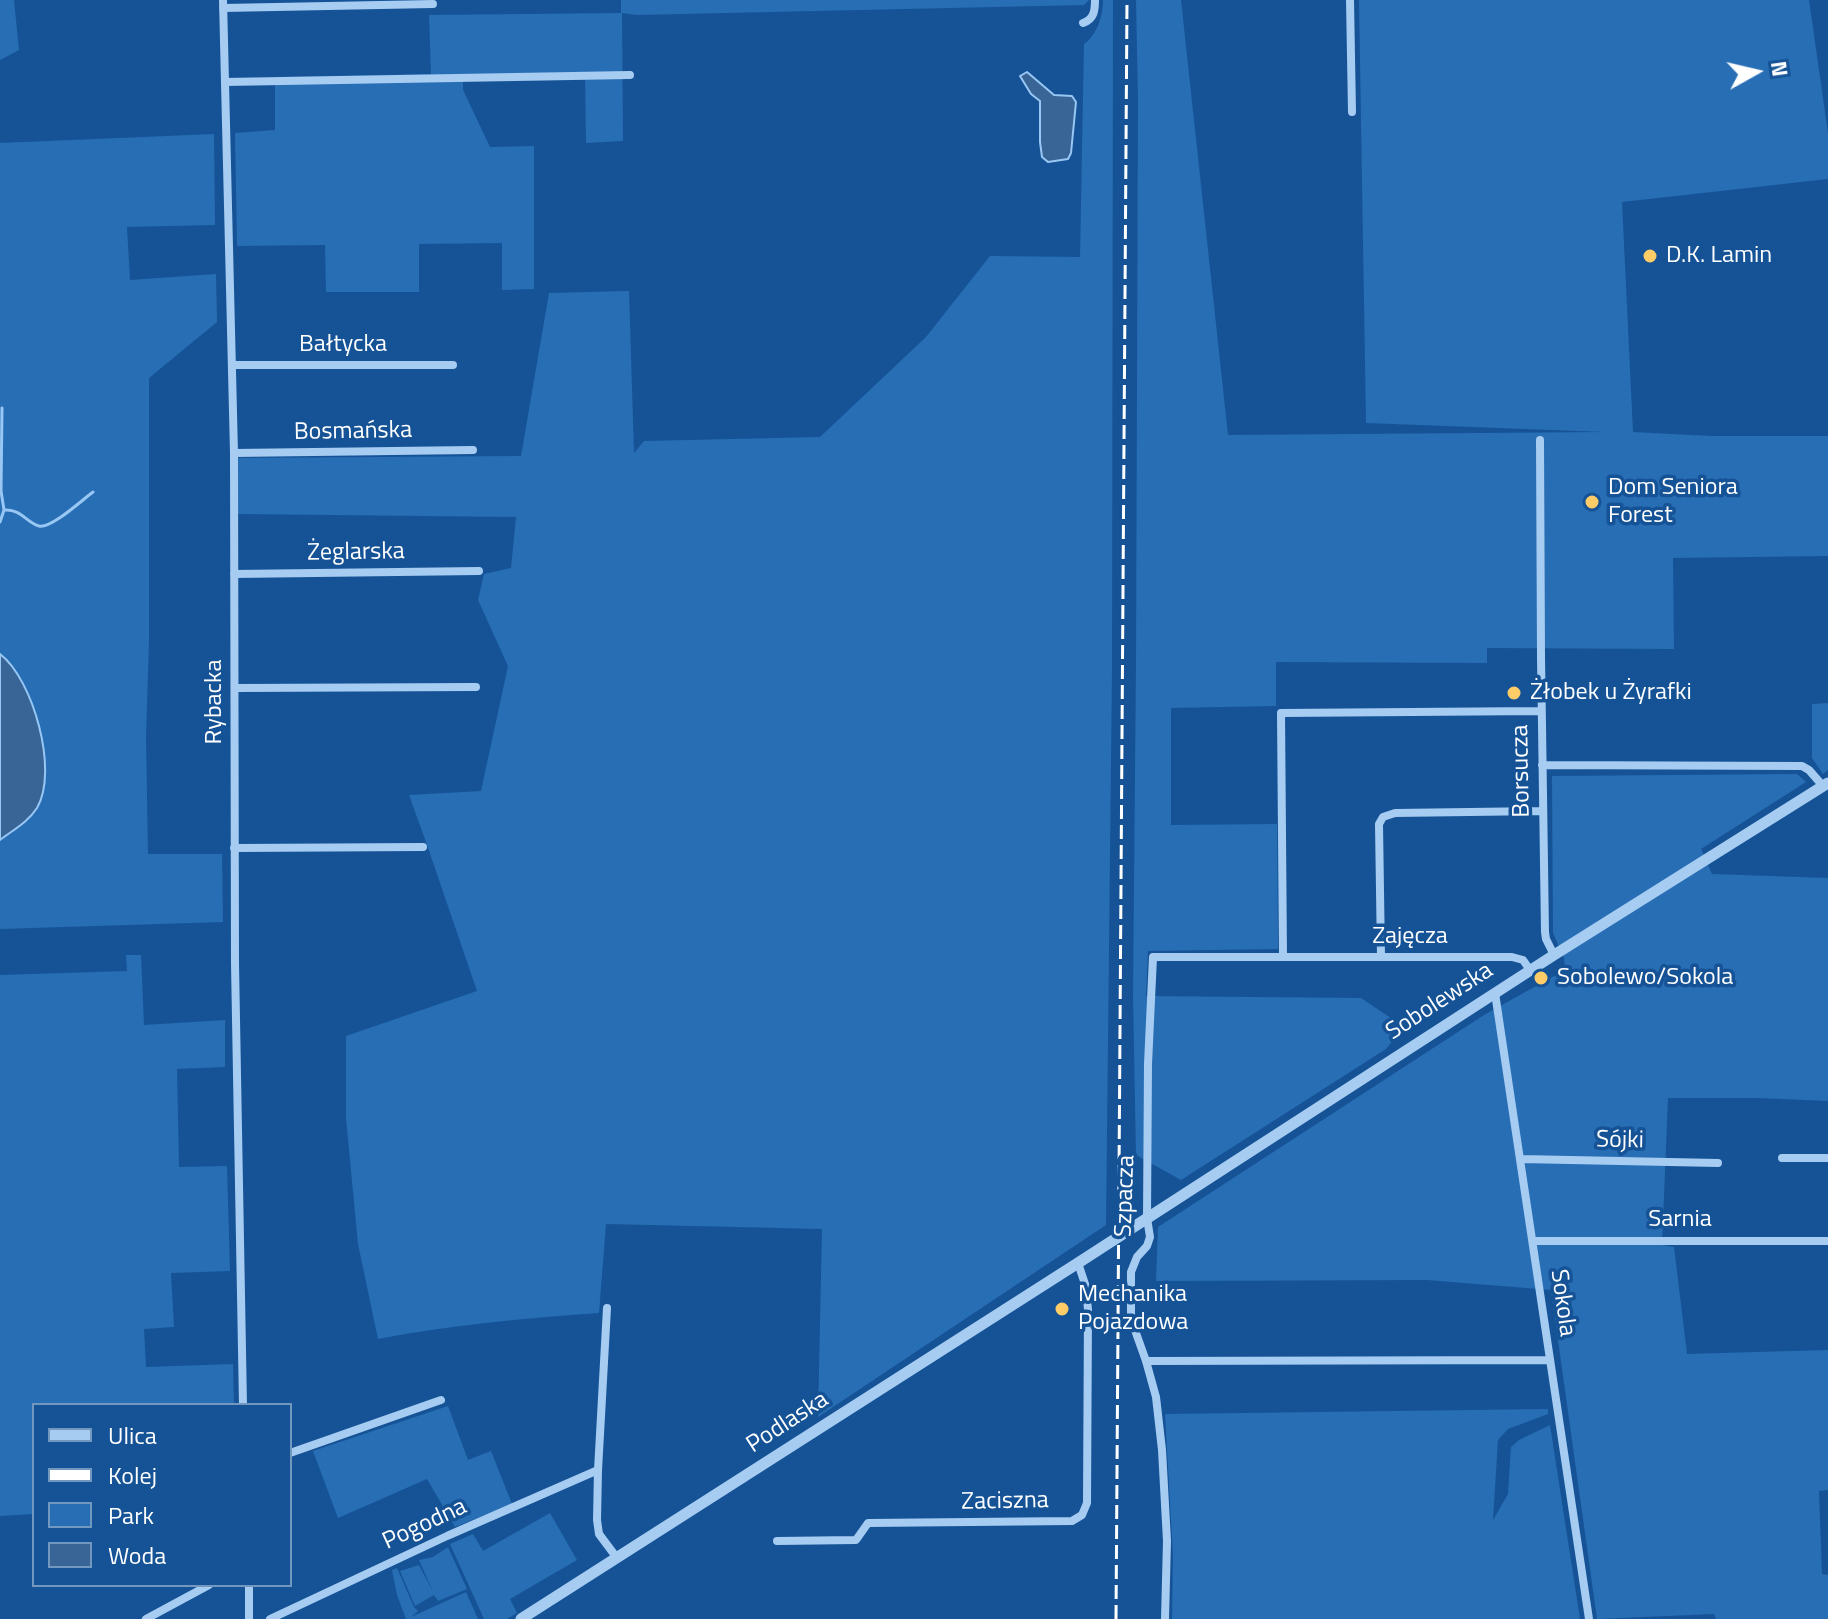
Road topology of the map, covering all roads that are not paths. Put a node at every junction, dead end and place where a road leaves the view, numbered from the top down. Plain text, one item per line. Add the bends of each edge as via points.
1 (1095, 0) edge
2 (1350, 0) edge
3 (223, 4) edge
4 (433, 4) dead end
5 (1083, 23) dead end
6 (630, 75) dead end
7 (225, 82) junction
8 (1352, 112) dead end
9 (232, 365) junction
10 (453, 365) dead end
11 (1540, 440) dead end
12 (473, 450) dead end
13 (234, 453) junction
14 (479, 571) dead end
15 (234, 574) junction
16 (476, 687) dead end
17 (235, 688) junction
18 (1541, 711) junction
19 (1542, 765) junction
20 (1826, 784) edge
21 (1543, 811) junction
22 (423, 847) dead end
23 (234, 848) junction
24 (1554, 955) junction
25 (1283, 956) junction
26 (1153, 957) joint
27 (1381, 957) junction
28 (1530, 970) junction
29 (1495, 993) junction
30 (1782, 1158) dead end
31 (1828, 1158) edge
32 (1521, 1159) junction
33 (1718, 1163) dead end
34 (1147, 1218) junction
35 (1533, 1241) junction
36 (1828, 1241) edge
37 (1078, 1263) junction
38 (607, 1308) dead end
39 (1549, 1360) junction
40 (1146, 1361) junction
41 (441, 1400) dead end
42 (243, 1403) edge
43 (292, 1452) edge
44 (598, 1470) junction
45 (777, 1541) dead end
46 (617, 1558) junction
47 (205, 1587) edge
48 (249, 1587) edge
49 (538, 1614) edge
50 (146, 1619) edge
51 (249, 1619) edge
52 (270, 1619) edge
53 (521, 1619) edge
54 (1165, 1619) edge
55 (1589, 1619) edge

1 - 5 street via 1093,15
2 - 8 street
3 - 4 street
3 - 7 street, Rybacka
6 - 7 street
7 - 9 street, Rybacka
9 - 10 street, Bałtycka
9 - 13 street, Rybacka
11 - 18 street, Borsucza
12 - 13 street, Bosmańska
13 - 15 street, Rybacka
14 - 15 street, Żeglarska
15 - 17 street, Rybacka
16 - 17 street
17 - 23 street, Rybacka
18 - 19 street, Borsucza
18 - 25 street via 1281,713
19 - 20 street via 1802,766
19 - 21 street, Borsucza
20 - 24 street, Sobolewska
21 - 24 street, Borsucza via 1545,932
21 - 27 street via 1383,817
22 - 23 street
23 - 42 street, Rybacka
24 - 28 street, Sobolewska
25 - 26 street, Zajęcza
25 - 27 street, Zajęcza
26 - 34 street, Szpacza
27 - 28 street, Zajęcza via 1512,957 1523,960
28 - 29 street, Sobolewska
29 - 32 street, Sokola
29 - 34 street, Sobolewska
30 - 31 street
32 - 33 street, Sójki
32 - 35 street, Sokola
34 - 37 street, Sobolewska
34 - 40 street, Szpacza via 1150,1237 1131,1272 1130,1291 1131,1319
35 - 36 street, Sarnia
35 - 39 street, Sokola
37 - 45 street, Zaciszna via 1088,1306 1087,1503 1082,1515 1072,1521 868,1523 856,1540
37 - 46 street, Podlaska
38 - 44 street
39 - 40 street
39 - 55 street, Sokola
40 - 54 street, Szpacza via 1162,1450
41 - 43 street
44 - 46 street via 599,1534
44 - 52 street, Pogodna
46 - 49 street, Podlaska
47 - 50 street
48 - 51 street
49 - 53 street, Podlaska

